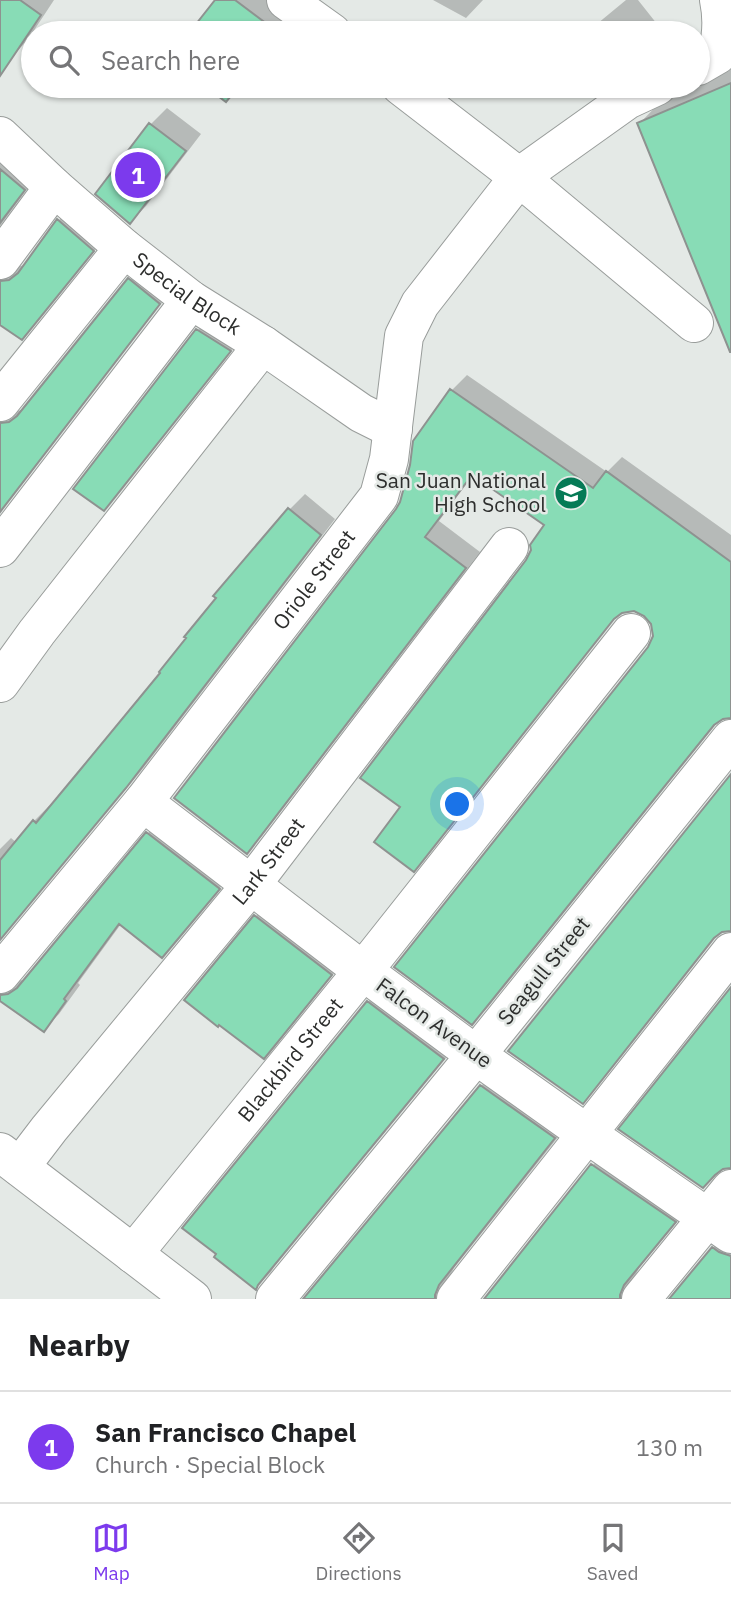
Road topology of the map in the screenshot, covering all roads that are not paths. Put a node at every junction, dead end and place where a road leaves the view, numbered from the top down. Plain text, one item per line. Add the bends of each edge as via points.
1 (286, 0) edge
2 (719, 0) edge
3 (332, 20) edge
4 (710, 55) edge
5 (417, 98) edge
6 (631, 98) edge
7 (0, 136) edge
8 (519, 177) junction
9 (54, 187) junction
10 (124, 248) junction
11 (0, 260) edge
12 (191, 300) junction
13 (694, 323) dead end
14 (263, 345) junction
15 (0, 402) edge
16 (393, 429) junction
17 (509, 547) dead end
18 (0, 548) edge
19 (631, 633) dead end
20 (0, 683) edge
21 (731, 739) edge
22 (143, 802) junction
23 (251, 885) junction
24 (731, 952) edge
25 (363, 971) junction
26 (0, 974) edge
27 (476, 1055) junction
28 (587, 1135) junction
29 (10, 1160) edge
30 (723, 1213) edge
31 (134, 1254) junction
32 (192, 1299) edge
33 (275, 1299) edge
34 (456, 1299) edge
35 (640, 1299) edge

1 - 3 street
2 - 4 street via 722,36
5 - 8 street
6 - 8 street, Oriole Street
7 - 9 street, Special Block
8 - 13 street
8 - 16 street, Oriole Street via 420,303 404,336
9 - 10 street, Special Block
9 - 11 street
10 - 12 street, Special Block
10 - 15 street
12 - 14 street, Special Block
12 - 18 street
14 - 16 street, Special Block via 361,413
14 - 20 street
16 - 22 street, Oriole Street via 379,496
17 - 23 street, Lark Street
19 - 25 street, Blackbird Street
21 - 27 street, Seagull Street
22 - 23 street, Falcon Avenue
22 - 26 street, Oriole Street
23 - 25 street, Falcon Avenue
23 - 29 street, Lark Street via 49,1129
24 - 28 street
25 - 27 street, Falcon Avenue
25 - 31 street, Blackbird Street
27 - 28 street, Falcon Avenue
27 - 33 street, Seagull Street
28 - 30 street, Falcon Avenue
28 - 34 street
29 - 31 street
30 - 35 street
31 - 32 street

